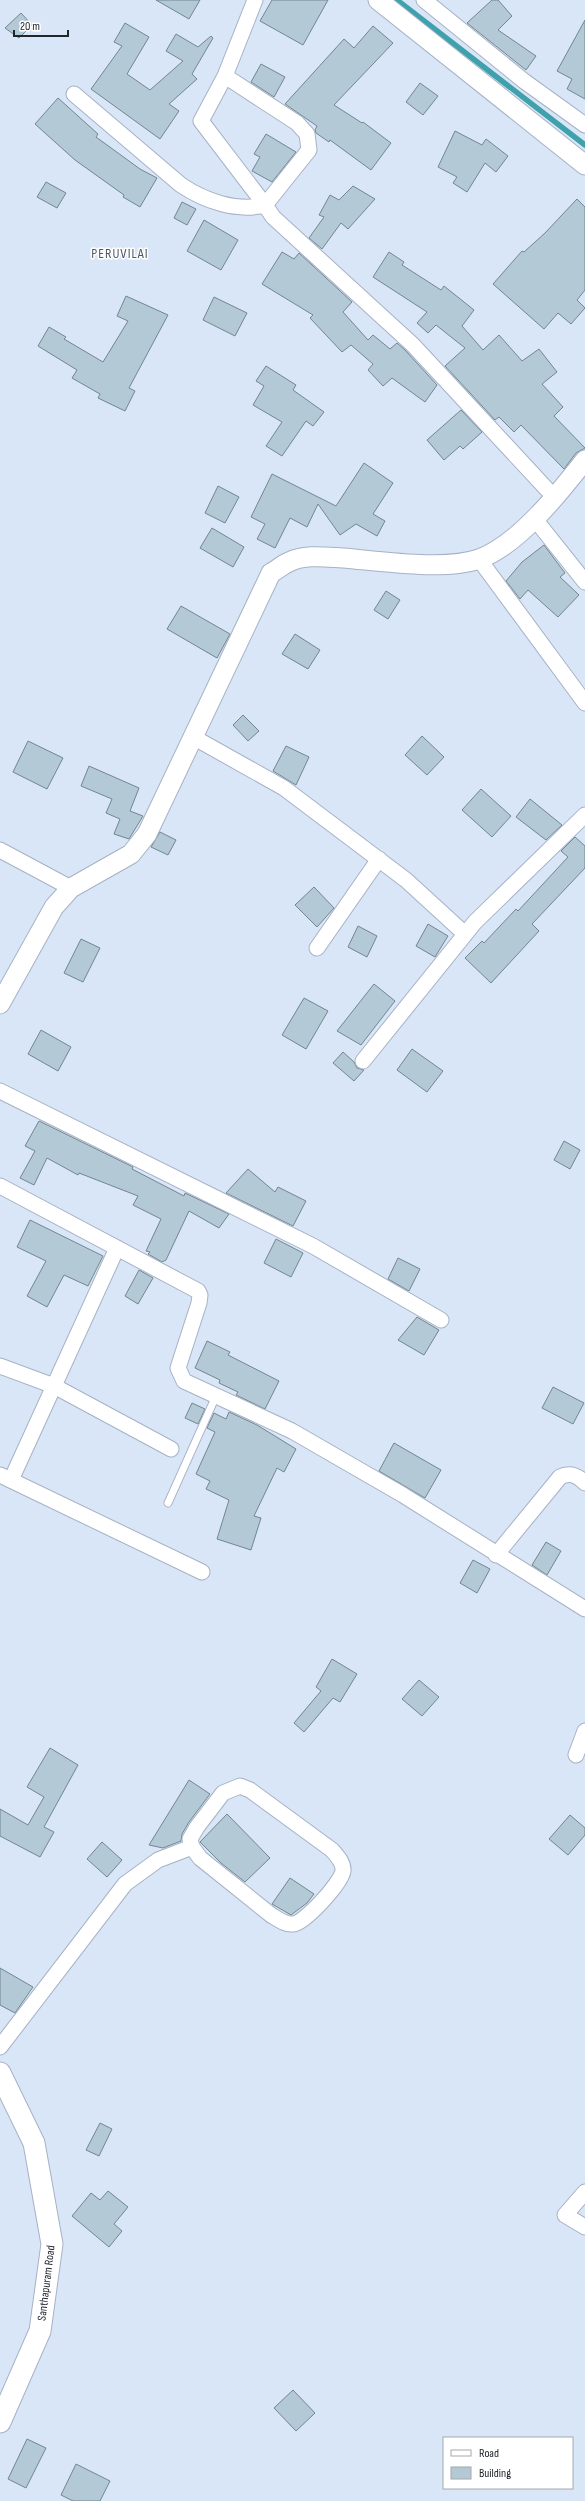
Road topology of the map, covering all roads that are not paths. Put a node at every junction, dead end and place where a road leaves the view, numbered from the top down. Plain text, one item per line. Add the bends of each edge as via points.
1 (255, 0) edge
2 (378, 0) edge
3 (424, 0) edge
4 (224, 76) junction
5 (74, 94) dead end
6 (585, 125) edge
7 (585, 165) edge
8 (265, 205) junction
9 (585, 460) edge
10 (555, 498) junction
11 (534, 518) junction
12 (479, 559) junction
13 (585, 582) edge
14 (585, 703) edge
15 (193, 737) junction
16 (585, 815) edge
17 (0, 850) edge
18 (379, 859) junction
19 (71, 888) junction
20 (465, 934) junction
21 (317, 948) dead end
22 (0, 1004) edge
23 (363, 1061) dead end
24 (0, 1091) edge
25 (0, 1186) edge
26 (117, 1248) junction
27 (441, 1320) dead end
28 (0, 1366) edge
29 (54, 1386) junction
30 (216, 1396) junction
31 (171, 1449) dead end
32 (6, 1478) edge
33 (585, 1482) edge
34 (168, 1503) dead end
35 (496, 1555) junction
36 (202, 1572) dead end
37 (585, 1609) edge
38 (585, 1731) edge
39 (576, 1755) dead end
40 (192, 1847) junction
41 (0, 2047) edge
42 (0, 2073) edge
43 (585, 2192) edge
44 (585, 2227) edge
45 (0, 2422) edge

1 - 4 street
2 - 7 street
3 - 6 street via 524,81
4 - 8 street via 201,121
4 - 8 street via 296,123 308,134 309,150
5 - 8 street via 197,196 217,203 254,208
8 - 10 street via 273,217 413,346
9 - 10 street
10 - 11 street
11 - 12 street via 498,549
11 - 13 street
12 - 14 street
12 - 15 street via 434,565 314,556 289,562 271,573
15 - 18 street via 284,788
15 - 19 street via 147,834 130,854
16 - 20 street
17 - 19 street
18 - 20 street
18 - 21 street
19 - 22 street via 54,907
20 - 23 street
24 - 27 street via 313,1246
25 - 26 street
26 - 29 street
26 - 30 street via 198,1291 199,1303 178,1368 184,1381
28 - 29 street
29 - 31 street
29 - 32 street
30 - 34 lane
30 - 35 street via 292,1431 403,1495
32 - 36 street
33 - 35 street via 574,1475 566,1474 560,1477
35 - 37 street
38 - 39 street
40 - 40 street via 190,1839 219,1798 232,1788 240,1786 250,1790 332,1850 340,1860 343,1870 339,1882 305,1919 294,1924 283,1923 200,1858
40 - 41 street via 158,1860 125,1884
42 - 45 main road, Santhapuram Road via 34,2143 52,2244 40,2331
43 - 44 street via 565,2215

